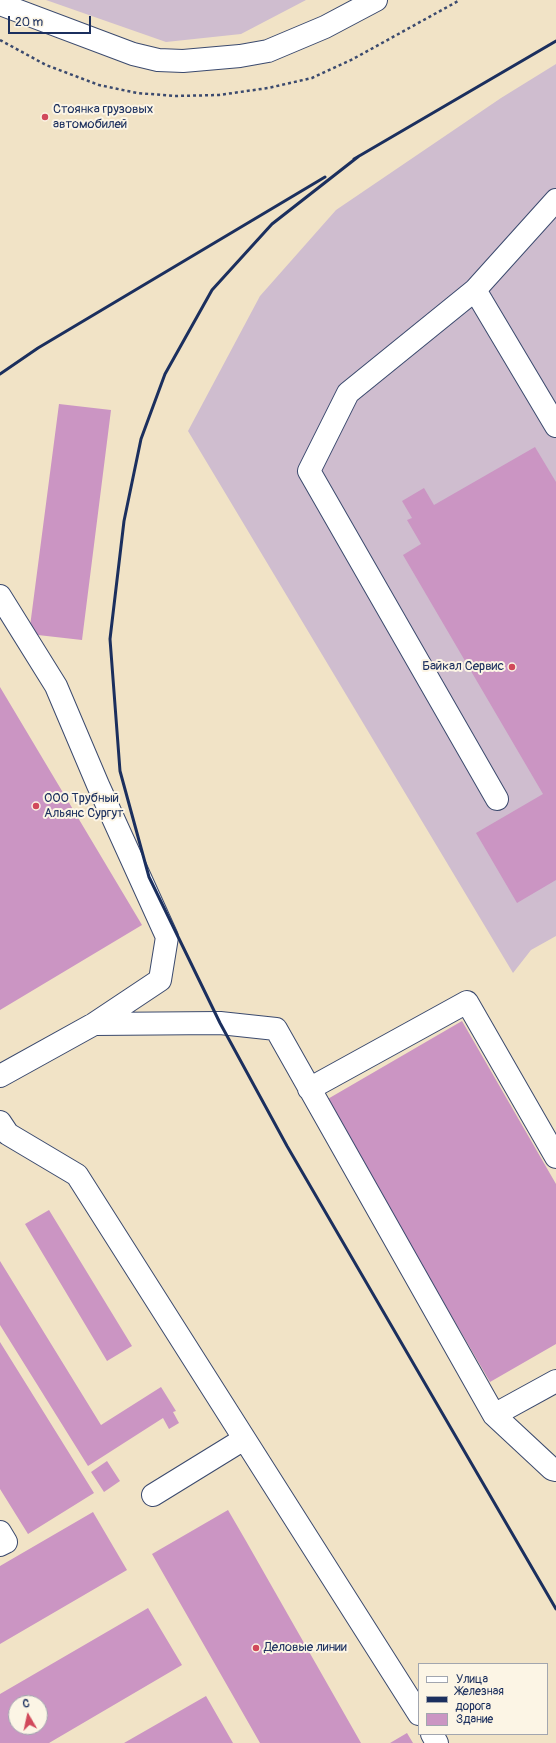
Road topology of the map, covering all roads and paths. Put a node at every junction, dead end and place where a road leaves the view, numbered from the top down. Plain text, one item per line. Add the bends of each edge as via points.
1 (376, 0) edge
2 (0, 4) edge
3 (556, 200) edge
4 (475, 290) junction
5 (556, 426) edge
6 (0, 596) edge
7 (497, 799) dead end
8 (94, 1024) junction
9 (0, 1076) edge
10 (309, 1089) junction
11 (0, 1122) edge
12 (556, 1157) edge
13 (556, 1381) edge
14 (494, 1415) junction
15 (244, 1439) junction
16 (556, 1470) edge
17 (153, 1495) dead end
18 (0, 1532) edge
19 (0, 1545) edge
20 (418, 1712) edge

1 - 2 main road via 268,51 183,61 158,60 133,54
3 - 4 main road
4 - 5 main road
4 - 7 main road via 348,393 309,471
6 - 8 main road via 56,686 167,937 160,980
8 - 9 main road
8 - 10 main road via 220,1023 276,1029
10 - 12 main road via 467,1002
10 - 14 main road
11 - 15 main road via 8,1134 78,1175
13 - 14 main road
14 - 16 main road
15 - 17 main road
15 - 20 main road
18 - 19 main road via 6,1542

